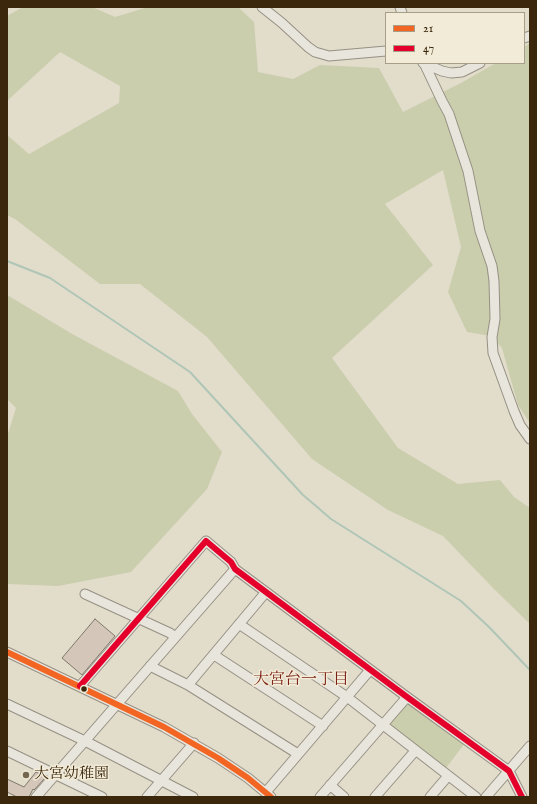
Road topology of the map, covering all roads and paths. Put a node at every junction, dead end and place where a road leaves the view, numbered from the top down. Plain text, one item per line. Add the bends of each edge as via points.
1 (262, 7) edge
2 (385, 52) edge
3 (424, 64) edge
4 (426, 64) edge
5 (478, 64) edge
6 (530, 439) edge
7 (235, 569) junction
8 (266, 592) junction
9 (86, 594) dead end
10 (138, 618) junction
11 (239, 624) junction
12 (175, 637) junction
13 (7, 652) edge
14 (214, 655) junction
15 (150, 666) junction
16 (370, 670) junction
17 (188, 685) junction
18 (80, 686) junction
19 (347, 697) junction
20 (407, 697) junction
21 (7, 704) edge
22 (116, 704) junction
23 (323, 726) junction
24 (382, 726) junction
25 (85, 741) junction
26 (194, 744) junction
27 (530, 746) edge
28 (7, 751) edge
29 (415, 751) junction
30 (298, 754) junction
31 (509, 771) junction
32 (56, 774) junction
33 (448, 776) junction
34 (162, 780) junction
35 (330, 785) junction
36 (89, 794) edge
37 (269, 795) edge
38 (36, 797) edge
39 (102, 797) edge
40 (147, 797) edge
41 (193, 797) edge
42 (320, 797) edge
43 (344, 797) edge
44 (375, 797) edge
45 (430, 797) edge
46 (476, 797) edge
47 (486, 797) edge
48 (522, 797) edge

1 - 2 street via 315,52 330,56
3 - 6 street via 449,114 468,171 480,230 494,280 493,353 520,425
4 - 5 street via 442,72 451,73 462,72
7 - 8 street
7 - 10 street via 231,562 206,541
7 - 12 street
8 - 11 street
8 - 16 street
9 - 10 street
10 - 12 street
10 - 18 street
11 - 14 street
11 - 19 street
12 - 15 street
13 - 18 street
14 - 17 street
14 - 23 street
15 - 17 street
15 - 22 street
16 - 19 street
16 - 20 street
17 - 30 street
18 - 22 street
19 - 23 street
19 - 24 street
20 - 24 street
20 - 31 street
21 - 25 street
22 - 25 street
22 - 26 street
23 - 30 street
24 - 29 street
24 - 35 street
25 - 32 street
25 - 34 street
26 - 34 street
26 - 37 street
27 - 31 street
28 - 32 street
29 - 33 street
29 - 44 street
30 - 37 street
31 - 47 street
31 - 48 street
32 - 36 street
32 - 38 street
33 - 45 street
33 - 46 street
34 - 40 street
34 - 41 street
35 - 42 street
35 - 43 street
36 - 39 street

